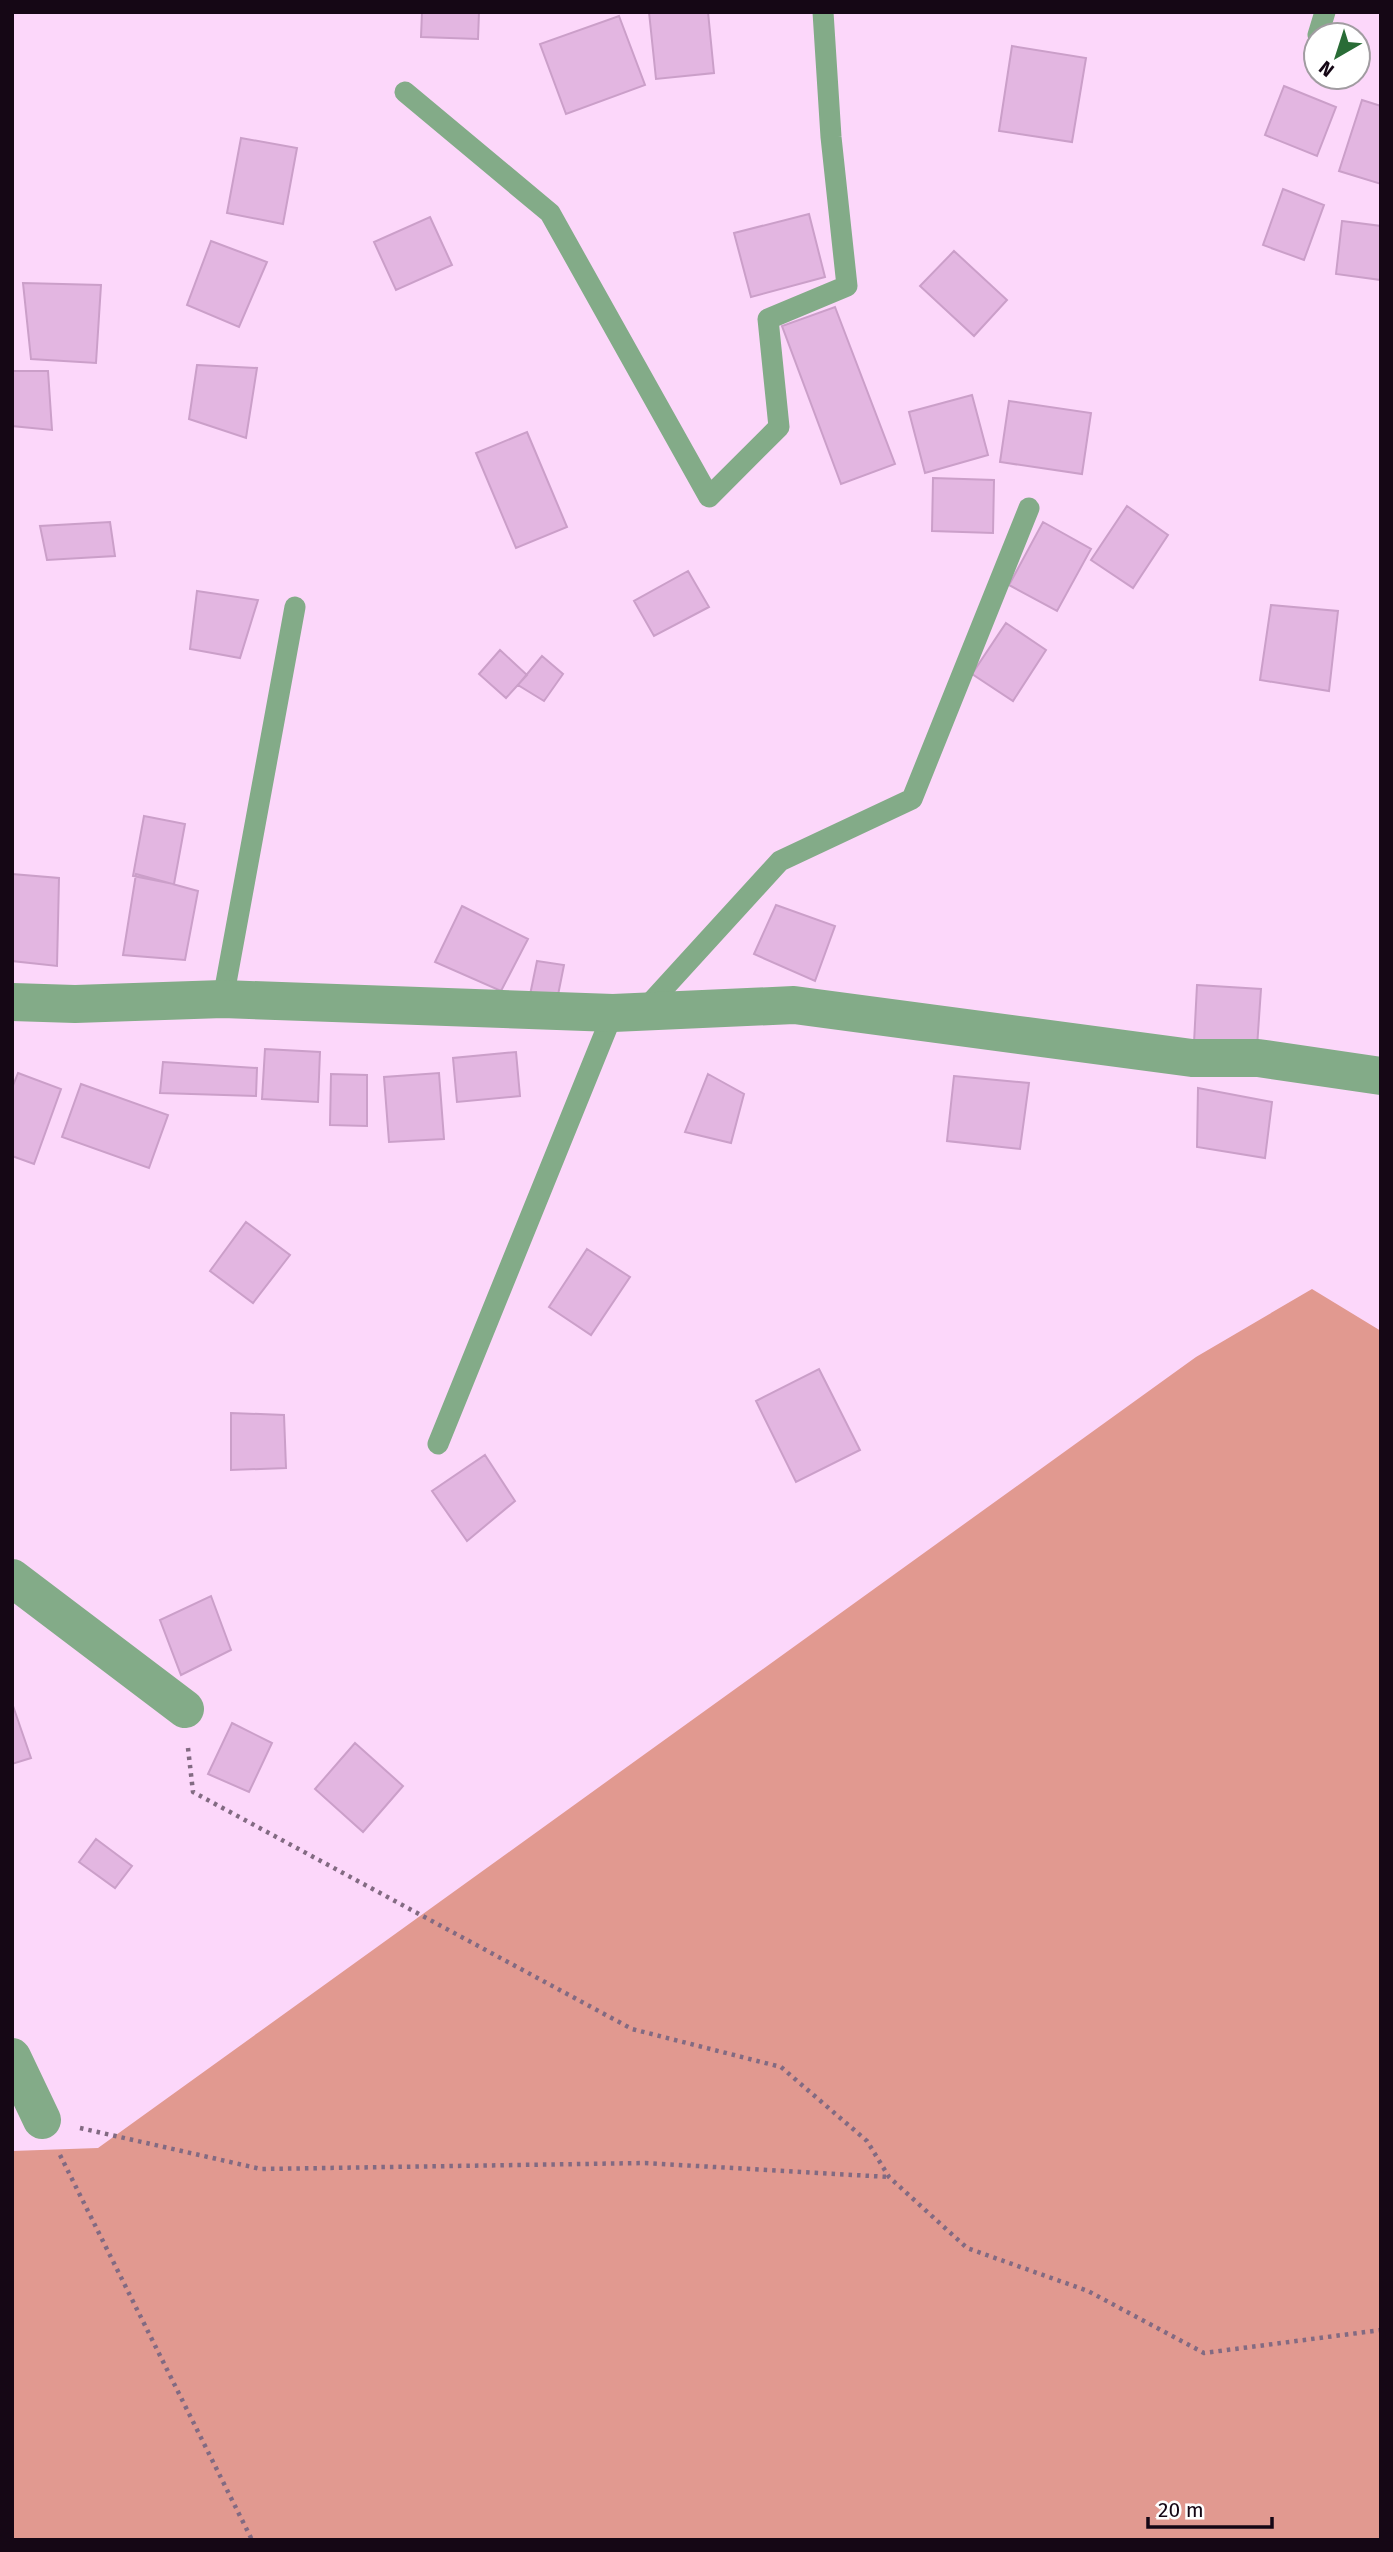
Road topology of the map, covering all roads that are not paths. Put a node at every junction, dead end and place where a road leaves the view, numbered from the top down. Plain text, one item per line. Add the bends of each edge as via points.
1 (823, 12) edge
2 (405, 92) dead end
3 (1029, 508) dead end
4 (295, 607) dead end
5 (223, 999) junction
6 (12, 1003) edge
7 (627, 1013) junction
8 (1381, 1076) edge
9 (438, 1444) dead end
10 (12, 1578) edge
11 (185, 1709) road end
12 (12, 2057) edge
13 (42, 2120) road end

1 - 2 lane via 847,286 768,319 779,427 709,497 550,213
3 - 7 lane via 912,799 779,861
4 - 5 lane
5 - 6 street
5 - 7 street
7 - 8 street via 794,1005 1192,1058 1258,1058
7 - 9 lane
10 - 11 street
12 - 13 street

